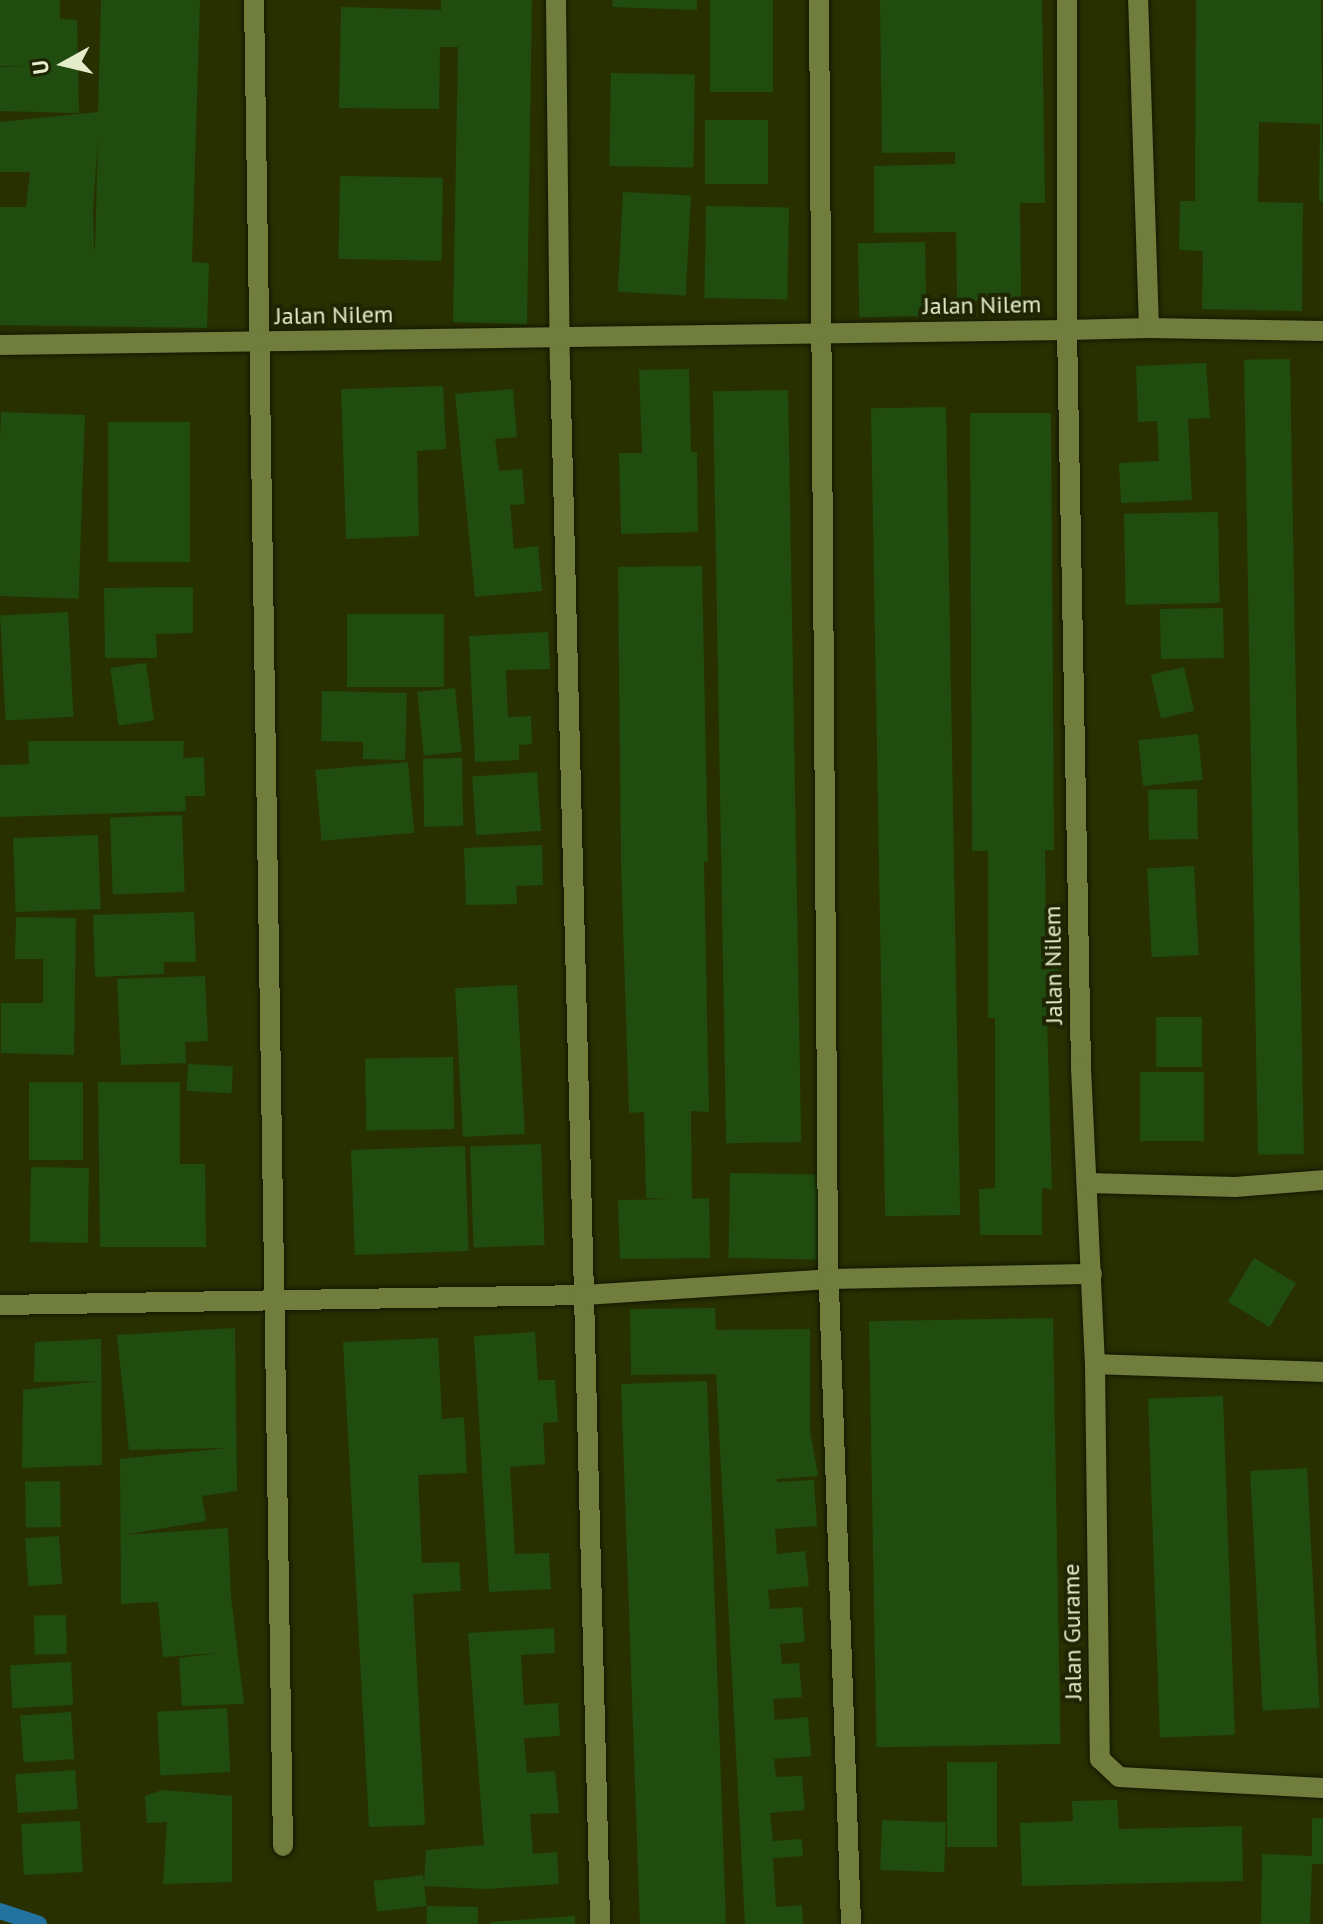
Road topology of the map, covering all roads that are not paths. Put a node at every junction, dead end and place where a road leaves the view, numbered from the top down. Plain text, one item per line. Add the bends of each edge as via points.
1 (254, 0) edge
2 (556, 0) edge
3 (819, 0) edge
4 (1067, 0) edge
5 (1138, 0) edge
6 (1149, 328) junction
7 (1067, 330) junction
8 (1323, 331) edge
9 (820, 334) junction
10 (560, 337) junction
11 (260, 342) junction
12 (0, 345) edge
13 (1323, 1180) edge
14 (1088, 1183) junction
15 (1092, 1274) junction
16 (829, 1279) junction
17 (584, 1295) junction
18 (274, 1300) junction
19 (0, 1305) edge
20 (1095, 1364) junction
21 (1323, 1372) edge
22 (1323, 1788) edge
23 (283, 1846) dead end
24 (600, 1924) edge
25 (851, 1924) edge

1 - 11 street
2 - 10 street
3 - 9 street
4 - 7 street
5 - 6 street
6 - 7 street
6 - 8 street
7 - 9 street, Jalan Nilem
7 - 14 street, Jalan Nilem via 1081,1068
9 - 10 street, Jalan Nilem
9 - 16 street
10 - 11 street, Jalan Nilem
10 - 17 street
11 - 12 street, Jalan Nilem
11 - 18 street
13 - 14 street via 1235,1187
14 - 15 street, Jalan Nilem
15 - 16 street
15 - 20 street, Jalan Gurame
16 - 17 street
16 - 25 street
17 - 18 street
17 - 24 street
18 - 19 street
18 - 23 street
20 - 21 street
20 - 22 street, Jalan Gurame via 1100,1759 1119,1777

